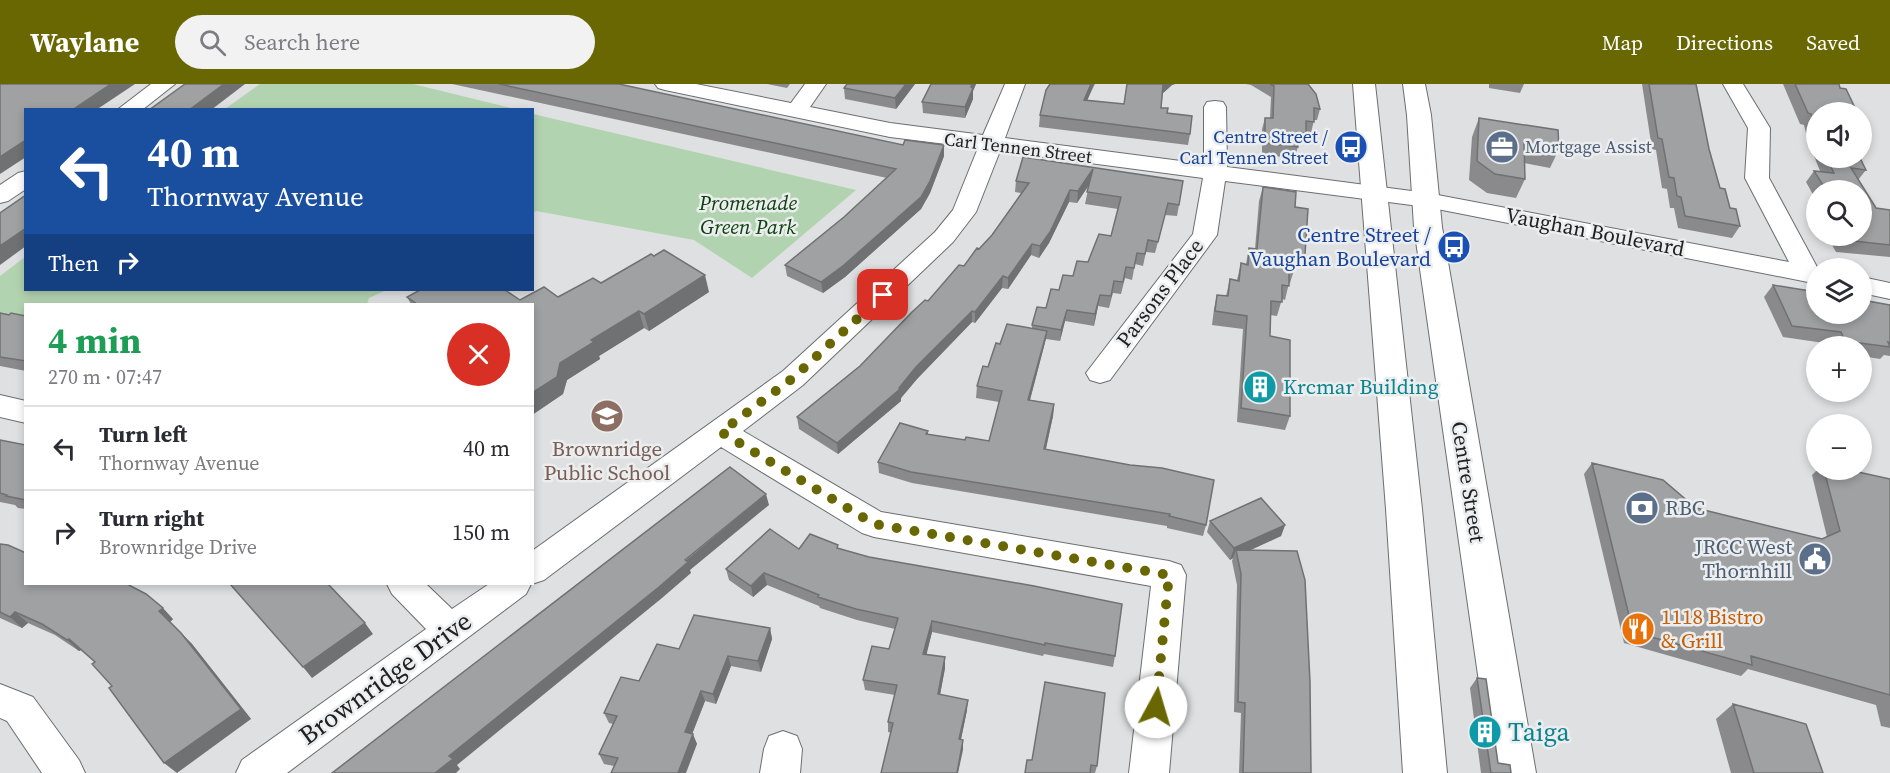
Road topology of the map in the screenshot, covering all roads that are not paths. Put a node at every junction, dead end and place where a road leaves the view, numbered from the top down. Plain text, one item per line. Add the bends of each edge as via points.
1 (165, 84) edge
2 (665, 84) edge
3 (816, 84) edge
4 (1015, 84) edge
5 (1364, 84) edge
6 (1414, 84) edge
7 (1732, 84) edge
8 (1215, 107) dead end
9 (130, 108) edge
10 (796, 110) junction
11 (991, 145) junction
12 (1215, 173) junction
13 (24, 179) edge
14 (1374, 192) junction
15 (0, 196) edge
16 (1426, 200) junction
17 (1806, 264) edge
18 (1806, 274) edge
19 (1872, 287) edge
20 (1890, 291) edge
21 (1100, 373) dead end
22 (0, 406) edge
23 (24, 412) edge
24 (721, 432) junction
25 (534, 569) edge
26 (405, 585) edge
27 (513, 585) edge
28 (451, 631) junction
29 (0, 702) edge
30 (65, 773) edge
31 (256, 773) edge
32 (1149, 773) edge
33 (1425, 773) edge
34 (1514, 773) edge

1 - 9 street
2 - 10 street, Carl Tennen Street
3 - 10 street
4 - 11 street
5 - 14 main road
6 - 16 main road, Centre Street
7 - 17 street via 1759,128 1757,178
8 - 12 street, Parsons Place
10 - 11 street, Carl Tennen Street via 890,130
11 - 12 street, Carl Tennen Street
11 - 24 street via 964,212 944,237 793,378
12 - 14 street, Carl Tennen Street
12 - 21 street, Parsons Place via 1205,235
13 - 15 street
14 - 16 street, Vaughan Boulevard
14 - 33 main road
16 - 18 street, Vaughan Boulevard
16 - 34 main road, Centre Street via 1449,371
19 - 20 street
22 - 23 street
24 - 25 street
24 - 32 street via 874,524 1169,575
26 - 28 street
27 - 28 street, Brownridge Drive
28 - 31 street, Brownridge Drive
29 - 30 street via 20,709

